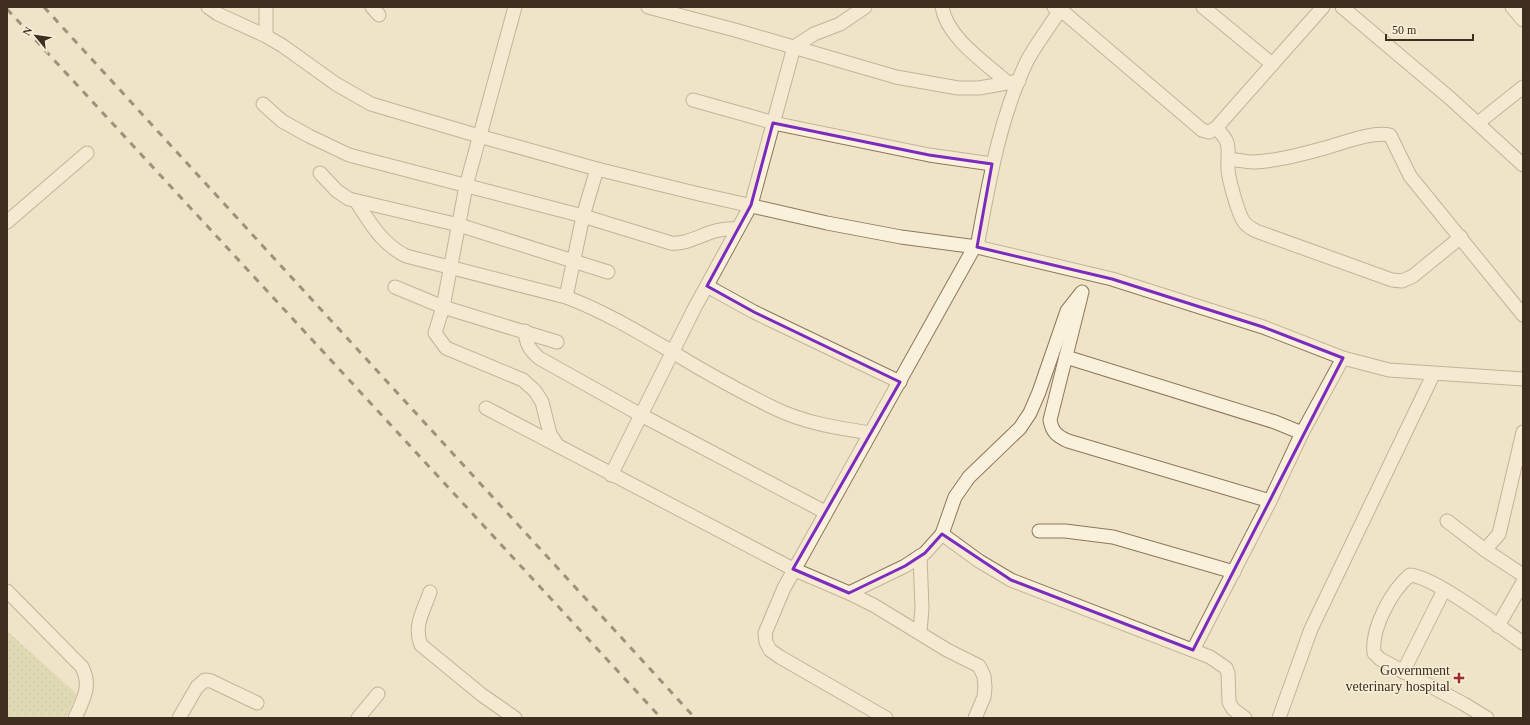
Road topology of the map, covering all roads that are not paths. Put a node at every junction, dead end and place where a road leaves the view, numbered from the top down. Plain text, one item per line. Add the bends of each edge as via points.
1 (208, 7) edge
2 (266, 7) edge
3 (515, 7) edge
4 (648, 7) edge
5 (865, 7) edge
6 (942, 7) edge
7 (1203, 7) edge
8 (1322, 7) edge
9 (1342, 7) edge
10 (1512, 7) edge
11 (1059, 8) edge
12 (1523, 20) edge
13 (266, 36) junction
14 (794, 47) junction
15 (1272, 64) junction
16 (1014, 82) junction
17 (1523, 87) edge
18 (693, 100) dead end
19 (263, 104) dead end
20 (773, 123) junction
21 (1478, 123) junction
22 (1216, 128) junction
23 (480, 136) junction
24 (87, 153) dead end
25 (1229, 160) junction
26 (992, 164) junction
27 (1523, 165) edge
28 (597, 169) junction
29 (320, 173) dead end
30 (466, 186) junction
31 (356, 201) junction
32 (751, 205) junction
33 (583, 216) junction
34 (7, 222) edge
35 (459, 225) junction
36 (737, 229) junction
37 (1460, 237) junction
38 (976, 247) junction
39 (575, 261) junction
40 (451, 267) junction
41 (608, 272) dead end
42 (1088, 274) junction
43 (707, 286) junction
44 (395, 287) dead end
45 (1082, 292) junction
46 (566, 297) junction
47 (443, 307) junction
48 (1523, 315) edge
49 (525, 331) junction
50 (557, 342) dead end
51 (673, 352) junction
52 (1066, 358) junction
53 (1343, 358) junction
54 (1433, 375) junction
55 (1521, 376) edge
56 (900, 382) junction
57 (486, 408) dead end
58 (641, 415) junction
59 (1523, 432) edge
60 (870, 433) junction
61 (1302, 433) junction
62 (559, 447) junction
63 (611, 475) junction
64 (1270, 501) junction
65 (825, 512) junction
66 (1447, 521) dead end
67 (1039, 531) dead end
68 (942, 534) junction
69 (1485, 550) junction
70 (920, 556) junction
71 (793, 569) junction
72 (1234, 572) junction
73 (1523, 576) edge
74 (1444, 590) junction
75 (7, 591) edge
76 (430, 592) dead end
77 (849, 593) junction
78 (1498, 626) junction
79 (920, 632) junction
80 (1523, 643) edge
81 (1193, 650) junction
82 (1403, 672) junction
83 (378, 694) dead end
84 (257, 703) dead end
85 (185, 716) edge
86 (75, 718) edge
87 (358, 718) edge
88 (515, 718) edge
89 (886, 718) edge
90 (975, 718) edge
91 (1246, 718) edge
92 (1279, 718) edge
93 (1487, 718) edge

1 - 13 street
2 - 13 street
3 - 23 street
4 - 14 street
5 - 14 street via 840,24 814,34
6 - 16 street via 949,27 959,40
7 - 15 street
8 - 15 street
9 - 21 street
10 - 12 street
11 - 16 street
11 - 22 street via 1202,130 1209,132
13 - 23 street via 336,84 371,104
14 - 16 street via 896,77 958,88 979,88
14 - 20 street
15 - 22 street
16 - 26 street
17 - 21 street
18 - 20 street
19 - 30 street via 282,121 349,155
20 - 26 street via 929,155
20 - 32 street
21 - 27 street
22 - 25 street via 1226,138
23 - 28 street
23 - 30 street
24 - 34 street
25 - 37 street via 1267,161 1370,136 1390,136 1410,176
25 - 37 street via 1228,170 1240,215 1245,224 1256,231 1392,280 1402,281 1413,276
26 - 38 street
28 - 32 street
28 - 33 street
29 - 31 street via 337,191
30 - 33 street
30 - 35 street
31 - 35 street
31 - 40 street via 378,235 394,250 406,256
32 - 36 street
32 - 38 street via 901,237
33 - 36 street via 678,244 715,230
33 - 39 street
35 - 39 street
35 - 40 street
36 - 43 street
37 - 48 street
38 - 42 street
38 - 56 street
39 - 41 street
39 - 46 street
40 - 46 street
40 - 47 street
42 - 45 street
42 - 53 street via 1112,279 1263,327
43 - 51 street
43 - 56 street via 754,312
44 - 47 street
45 - 52 street
45 - 68 street via 1067,311 1030,413 1020,428 962,487 955,497
46 - 51 street via 609,315
47 - 49 street
47 - 62 street via 435,333 440,342 446,348 523,380 542,402 550,434
49 - 50 street
49 - 58 street via 526,343 539,358
51 - 58 street
51 - 60 street via 777,409 834,427
52 - 61 street via 1275,422
52 - 64 street via 1050,420 1057,436 1068,442
53 - 54 street via 1389,370
53 - 61 street
54 - 55 street
54 - 92 street via 1311,628
56 - 60 street
57 - 62 street
58 - 63 street
58 - 65 street
59 - 69 street via 1499,534
60 - 65 street
61 - 64 street
62 - 63 street
63 - 71 street
64 - 72 street
65 - 71 street
66 - 69 street
67 - 72 street via 1065,531 1113,537
68 - 70 street
68 - 81 street via 979,562 1011,580
69 - 73 street
70 - 77 street
70 - 79 street
71 - 77 street
71 - 89 street via 765,633 770,650
72 - 81 street
73 - 78 street
74 - 78 street
74 - 82 street
74 - 82 street via 1410,575 1401,583 1381,616 1373,643 1374,654
75 - 86 street via 75,658 85,672 88,684 86,694
76 - 88 street via 416,634 421,645 482,695
77 - 79 street
78 - 80 street
79 - 90 street via 947,650 979,666 984,676 985,687 984,697
81 - 91 street via 1226,668 1229,702 1233,709
82 - 93 street
83 - 87 street
84 - 85 street via 205,680 197,687

